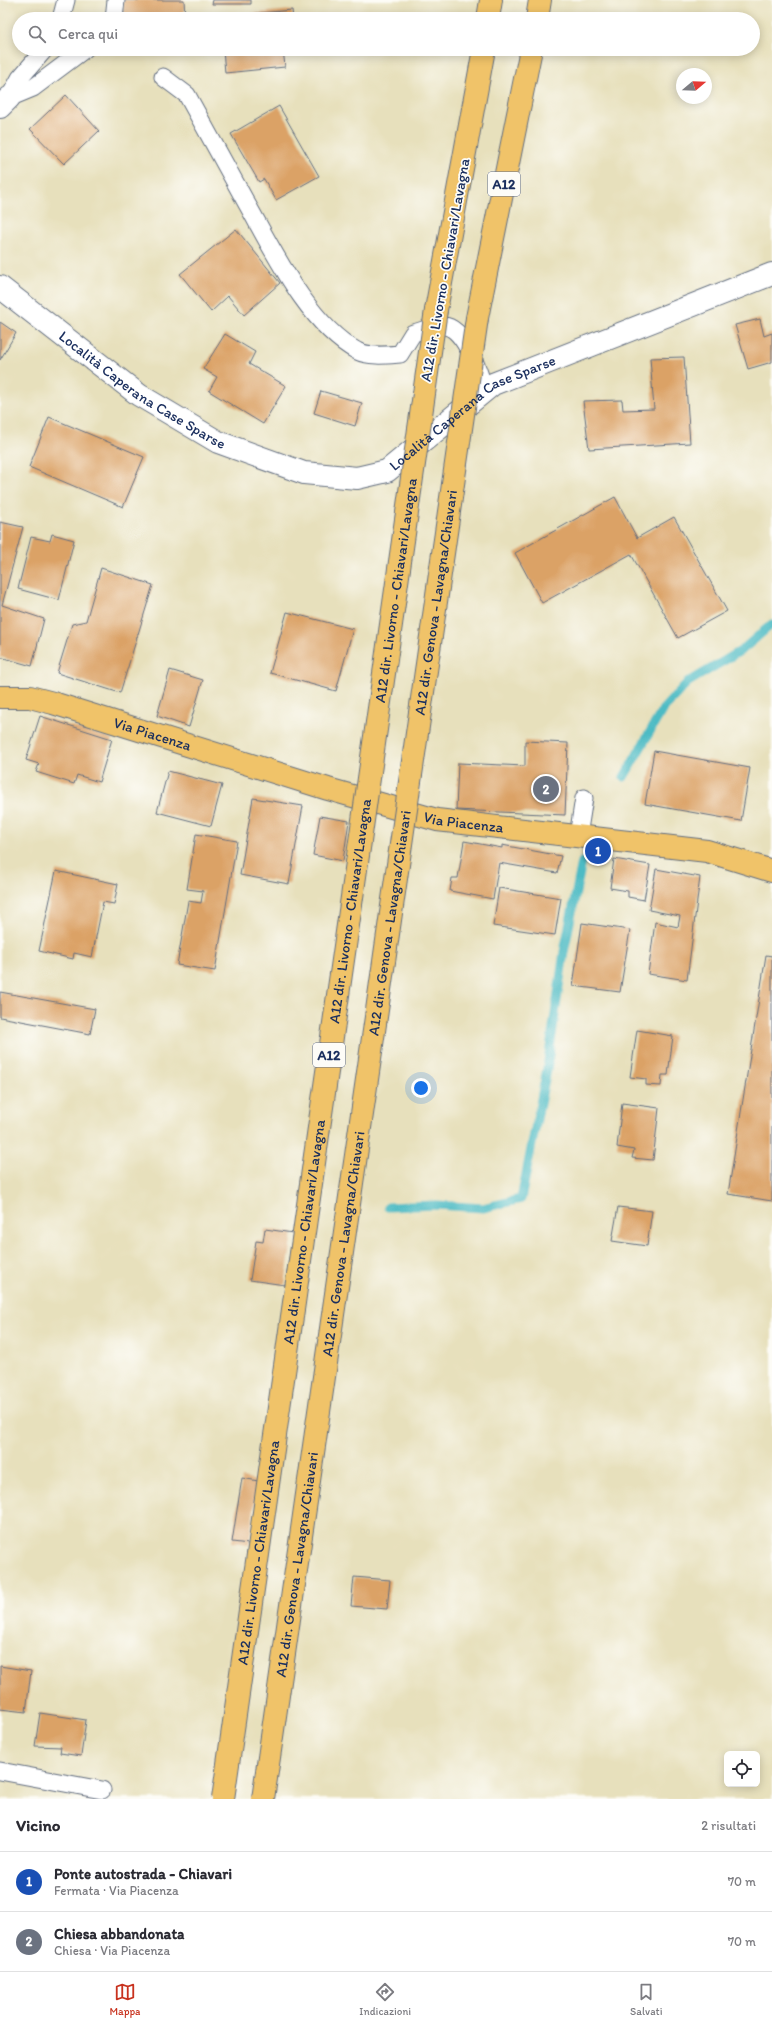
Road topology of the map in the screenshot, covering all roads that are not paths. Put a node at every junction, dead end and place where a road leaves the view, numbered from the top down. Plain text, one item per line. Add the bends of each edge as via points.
1 (66, 0) edge
2 (116, 0) edge
3 (491, 0) edge
4 (540, 0) edge
5 (63, 12) edge
6 (115, 12) edge
7 (489, 12) edge
8 (538, 12) edge
9 (39, 56) edge
10 (75, 56) edge
11 (483, 56) edge
12 (530, 56) edge
13 (163, 77) dead end
14 (4, 102) edge
15 (772, 274) edge
16 (0, 287) edge
17 (484, 390) junction
18 (0, 691) edge
19 (0, 697) edge
20 (30, 697) junction
21 (584, 798) dead end
22 (578, 836) junction
23 (770, 867) edge
24 (0, 1771) edge
25 (102, 1790) dead end
26 (223, 1799) edge
27 (263, 1799) edge

1 - 5 lane
2 - 6 lane
3 - 7 main road
4 - 8 main road
9 - 14 lane
10 - 14 lane via 33,88
11 - 26 main road, A12 dir. Livorno - Chiavari/Lavagna / A12, bridge via 436,310
12 - 27 main road, A12 dir. Genova - Lavagna/Chiavari / A12, bridge via 477,318
13 - 17 lane via 187,95 276,256 299,292 330,330 359,352 377,355 400,354 413,333 444,326 456,331 462,338 479,371
15 - 17 street, Località Caperana Case Sparse via 493,384
16 - 17 street, Località Caperana Case Sparse via 139,395 218,442 304,473 357,478 386,471
18 - 20 main road
19 - 20 main road, Via Piacenza
20 - 22 main road, Via Piacenza via 437,820
21 - 22 lane
22 - 23 main road, Via Piacenza via 708,851
24 - 25 lane

